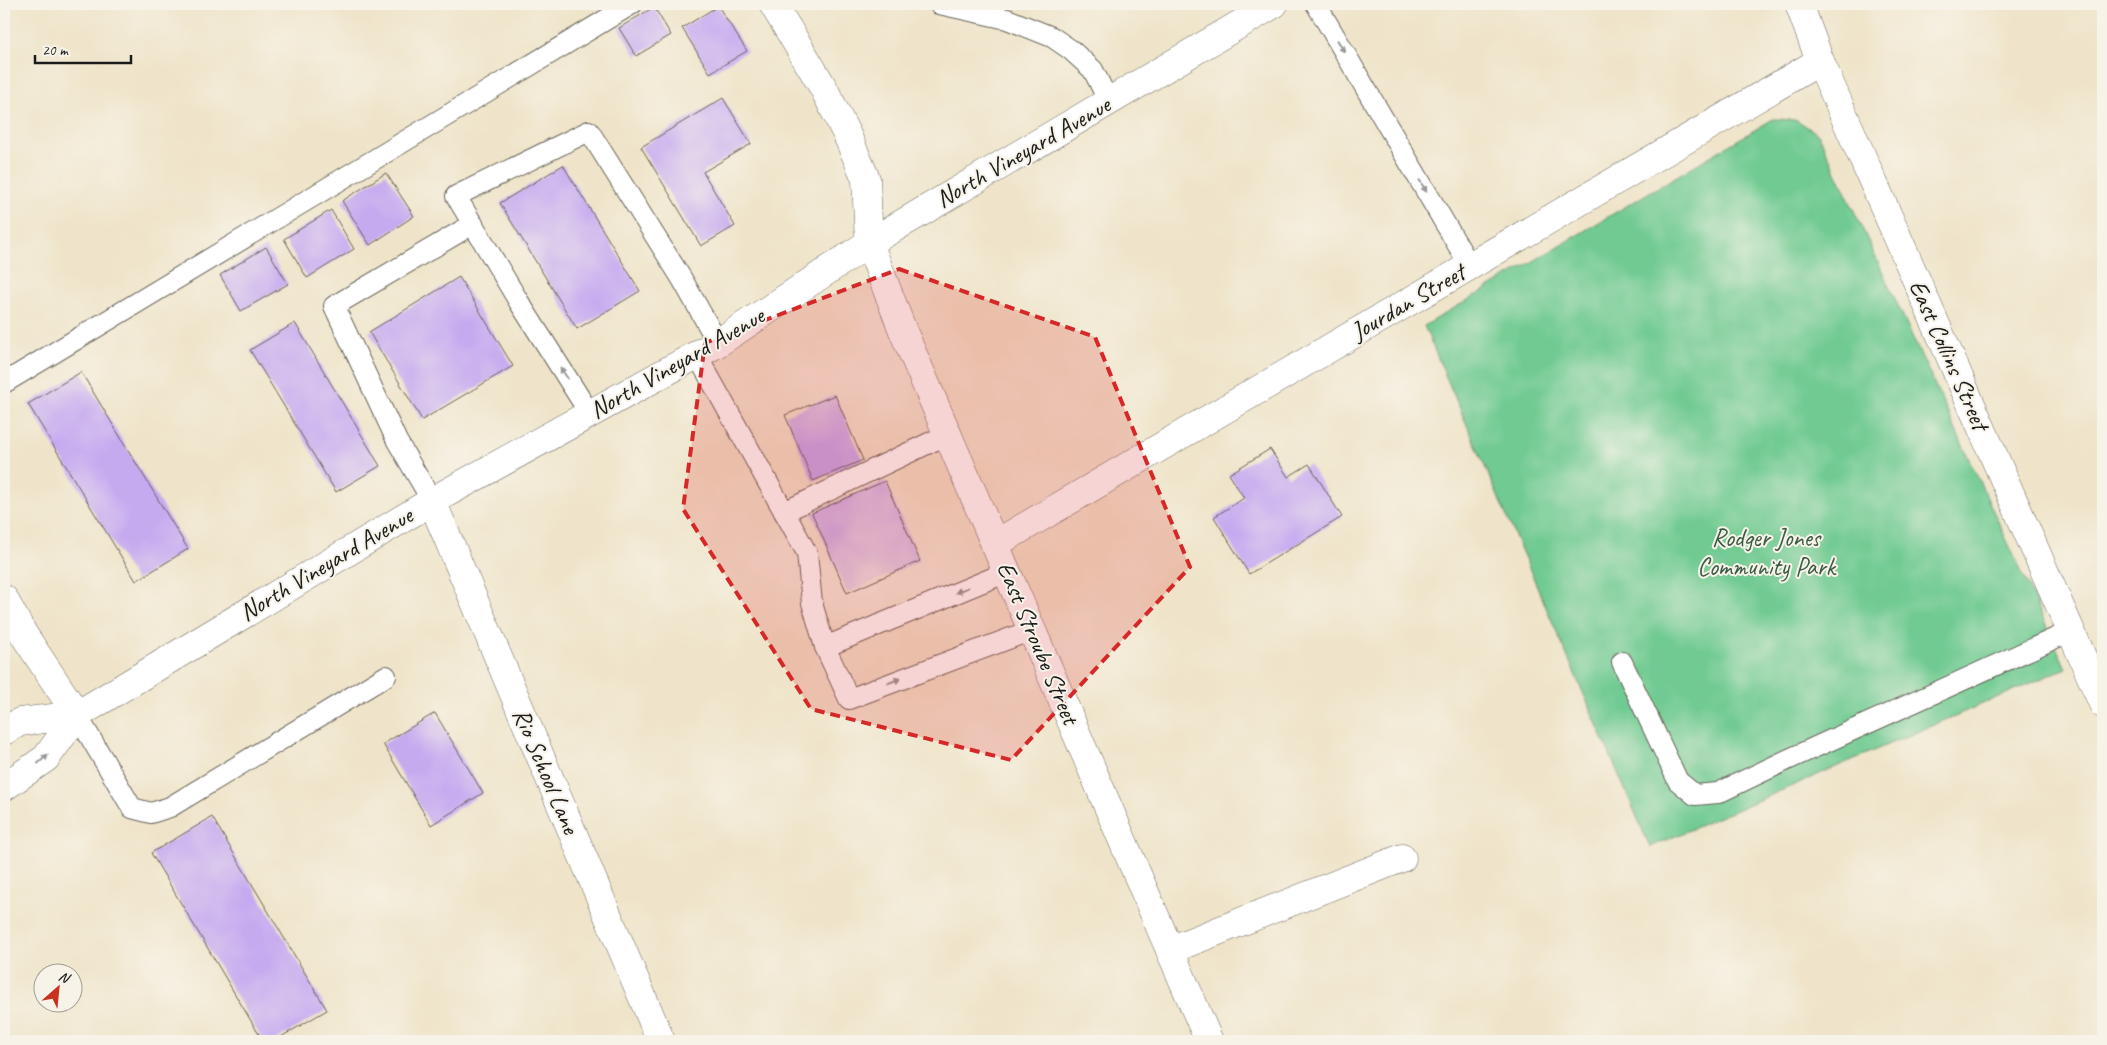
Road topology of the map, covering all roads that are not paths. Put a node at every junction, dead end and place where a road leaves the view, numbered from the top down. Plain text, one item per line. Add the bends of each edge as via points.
1 (632, 4) edge
2 (939, 4) edge
3 (1274, 4) edge
4 (1316, 4) edge
5 (1799, 4) edge
6 (778, 5) edge
7 (1820, 61) junction
8 (1108, 102) junction
9 (473, 224) junction
10 (869, 243) junction
11 (1470, 266) junction
12 (708, 349) junction
13 (4, 384) edge
14 (590, 414) junction
15 (948, 434) junction
16 (432, 501) junction
17 (784, 512) junction
18 (996, 544) junction
19 (1007, 572) junction
20 (4, 599) edge
21 (1032, 630) junction
22 (2071, 631) junction
23 (825, 647) junction
24 (1622, 662) dead end
25 (386, 676) dead end
26 (2103, 704) edge
27 (77, 715) junction
28 (4, 731) edge
29 (4, 787) edge
30 (1402, 858) dead end
31 (1170, 950) junction
32 (661, 1041) edge
33 (1209, 1041) edge

1 - 13 lane
2 - 8 lane via 1007,19 1052,37 1093,70
3 - 8 street, North Vineyard Avenue
4 -> 11 lane
5 - 7 street, East Collins Street
6 - 10 street, East Stroube Street via 823,87 866,179
7 - 11 street, Jourdan Street
7 - 22 street, East Collins Street
8 - 10 street, North Vineyard Avenue
9 - 12 lane via 456,196 589,131 682,279
14 -> 9 lane
9 - 16 lane via 334,306 398,441
10 - 12 street, North Vineyard Avenue
10 - 15 street, East Stroube Street
11 - 18 street, Jourdan Street
12 - 14 street, North Vineyard Avenue
12 - 17 lane
14 - 16 street, North Vineyard Avenue
15 - 17 lane
15 - 18 street, East Stroube Street
16 - 27 street, North Vineyard Avenue
16 - 32 street, Rio School Lane
17 - 23 lane via 807,553 812,603
18 - 19 street, East Stroube Street
19 - 21 street, East Stroube Street
19 -> 23 lane
20 - 27 street
23 -> 21 lane via 849,699
21 - 31 street, East Stroube Street
22 - 24 lane via 1718,793 1696,795 1678,781
22 - 26 street, East Collins Street
25 - 27 lane via 170,807 151,813 132,808
27 - 28 street, North Vineyard Avenue via 20,722
29 -> 27 street, North Vineyard Avenue via 46,758
30 - 31 street
31 - 33 street, East Stroube Street

